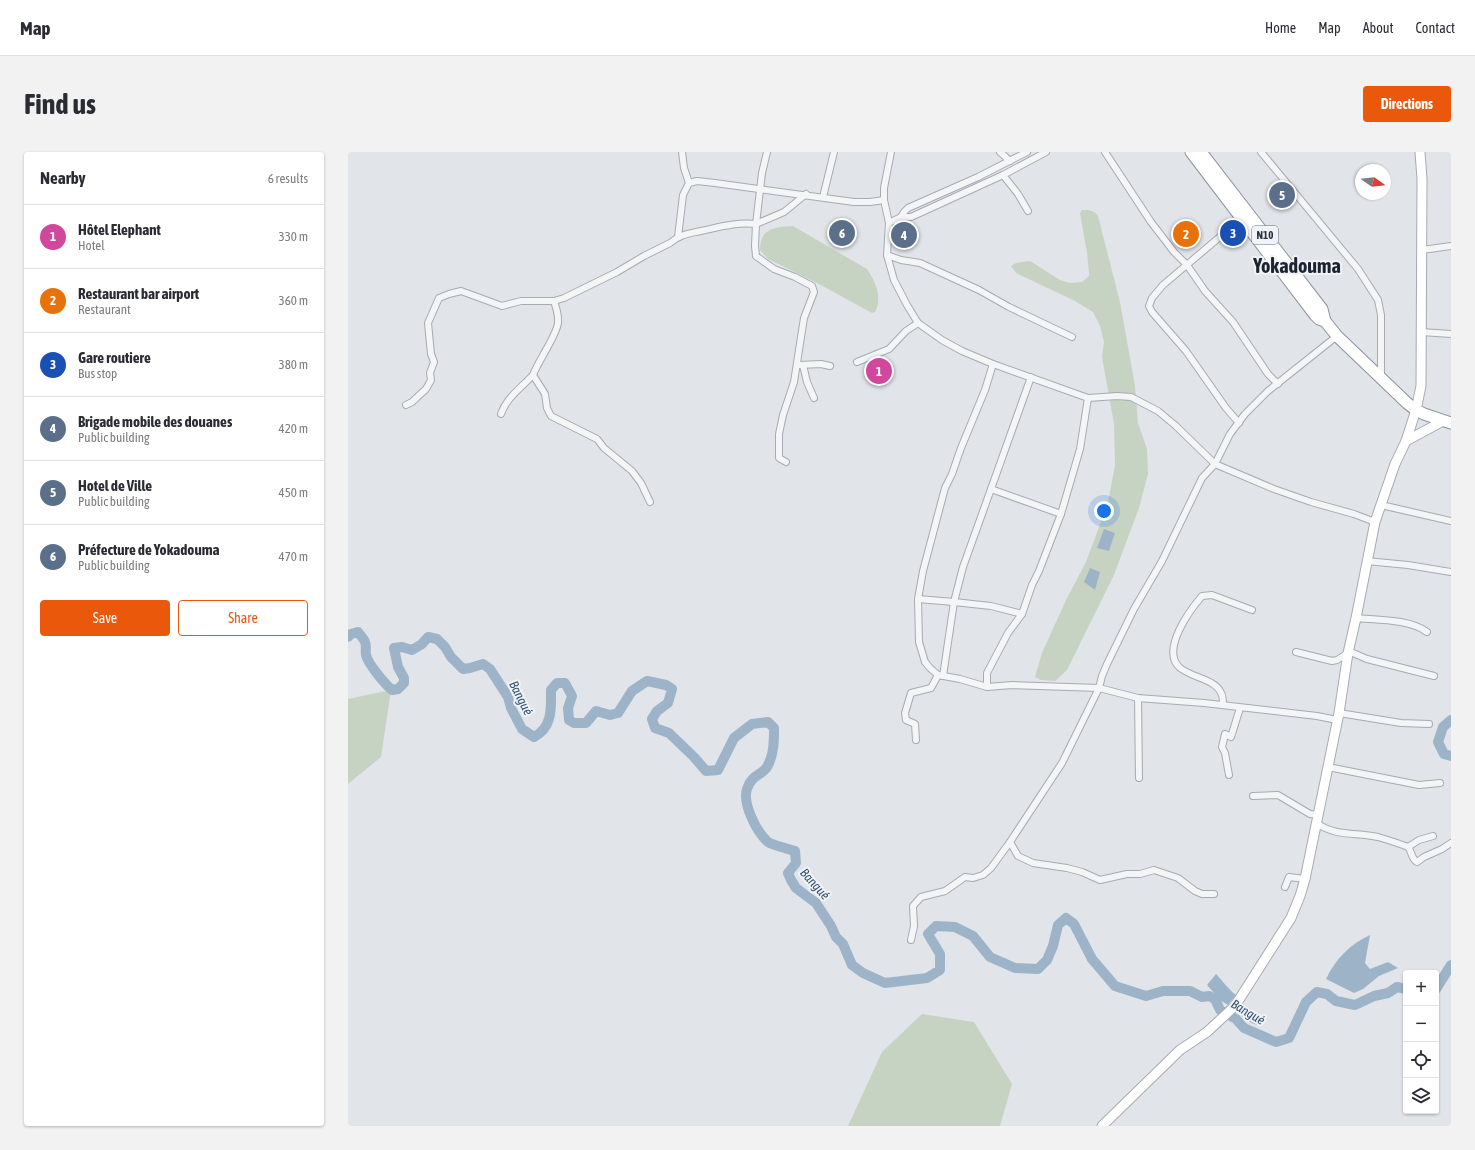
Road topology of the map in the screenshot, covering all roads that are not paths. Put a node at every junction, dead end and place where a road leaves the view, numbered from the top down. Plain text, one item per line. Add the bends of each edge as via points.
1 (682, 152) edge
2 (767, 152) edge
3 (834, 152) edge
4 (891, 152) edge
5 (1000, 152) edge
6 (1027, 152) edge
7 (1046, 152) edge
8 (1105, 152) edge
9 (1191, 152) edge
10 (1201, 152) edge
11 (1261, 152) edge
12 (1420, 152) edge
13 (1010, 161) junction
14 (1003, 175) junction
15 (689, 182) junction
16 (760, 188) junction
17 (806, 194) junction
18 (823, 197) junction
19 (884, 200) junction
20 (1028, 211) dead end
21 (901, 217) junction
22 (1241, 219) junction
23 (889, 223) junction
24 (756, 224) junction
25 (678, 237) junction
26 (1451, 246) edge
27 (1422, 250) junction
28 (888, 255) junction
29 (1187, 265) junction
30 (554, 301) junction
31 (1325, 321) junction
32 (918, 323) junction
33 (1421, 332) junction
34 (1451, 334) edge
35 (1072, 336) dead end
36 (1337, 336) junction
37 (857, 362) dead end
38 (993, 364) junction
39 (800, 365) junction
40 (830, 366) dead end
41 (533, 375) junction
42 (1030, 377) junction
43 (1381, 379) junction
44 (1278, 384) junction
45 (814, 398) dead end
46 (1088, 398) junction
47 (406, 405) dead end
48 (1416, 410) junction
49 (501, 414) dead end
50 (1239, 422) junction
51 (1447, 422) edge
52 (1406, 441) junction
53 (786, 462) dead end
54 (1215, 464) junction
55 (991, 489) junction
56 (650, 502) dead end
57 (1381, 505) junction
58 (1061, 514) junction
59 (1451, 521) edge
60 (1375, 522) junction
61 (1366, 561) junction
62 (1451, 572) edge
63 (918, 598) junction
64 (954, 602) junction
65 (1252, 610) dead end
66 (1022, 614) junction
67 (1356, 618) junction
68 (1427, 632) dead end
69 (1296, 652) dead end
70 (1348, 653) junction
71 (940, 676) junction
72 (1434, 676) dead end
73 (988, 687) junction
74 (1099, 688) junction
75 (1138, 698) junction
76 (1223, 705) junction
77 (1240, 708) junction
78 (1338, 717) junction
79 (1429, 724) dead end
80 (916, 740) dead end
81 (1328, 767) junction
82 (1229, 775) dead end
83 (1139, 778) dead end
84 (1440, 783) dead end
85 (1253, 796) dead end
86 (1318, 819) junction
87 (1433, 836) dead end
88 (1010, 842) junction
89 (1451, 843) edge
90 (1408, 847) junction
91 (1305, 880) junction
92 (1285, 887) dead end
93 (1214, 894) dead end
94 (911, 940) dead end
95 (1102, 1126) edge

1 - 15 street
2 - 16 street
3 - 18 street
4 - 19 street
5 - 13 street
6 - 13 street
7 - 14 street
8 - 29 street via 1151,222
9 - 22 highway, N10
10 - 31 highway, N10 via 1322,309
11 - 43 street via 1358,269 1378,300 1381,316
12 - 27 main road
13 - 21 street via 908,208
14 - 20 street
14 - 21 street via 911,217
15 - 16 street
15 - 25 street via 683,195
16 - 17 street
16 - 24 street
17 - 18 street
17 - 24 street via 784,212
18 - 19 street via 854,202
19 - 23 street
21 - 23 street
22 - 29 street
22 - 31 highway, N10 via 1315,315
23 - 28 street
24 - 25 street via 732,224
24 - 39 street via 756,256 774,269 795,276 812,286 814,292 804,318
25 - 30 street via 578,293
26 - 27 street
27 - 33 main road
28 - 32 street via 894,280
28 - 35 street via 901,260 920,262
29 - 44 street
29 - 50 street via 1163,285 1149,306
30 - 41 street via 558,324
30 - 47 street via 521,301 502,306 461,291 440,298 428,323 430,354 434,362 430,373 431,380 426,389
31 - 36 highway, N10
32 - 37 street via 888,349
32 - 38 street via 962,351
33 - 34 street
33 - 48 main road via 1421,386
36 - 43 highway, N10
36 - 44 street
38 - 42 street
38 - 63 street via 940,501
39 - 40 street
39 - 45 street
39 - 53 street via 779,434 779,458
41 - 49 street via 511,396
41 - 56 street via 545,394 551,416 597,439 632,471
42 - 46 street
42 - 55 street
43 - 48 highway, N10
44 - 50 street
46 - 54 street via 1131,397 1143,403 1158,411 1176,426
46 - 58 street via 1080,449
48 - 51 highway, N10
48 - 52 main road
50 - 54 street
51 - 52 main road
52 - 57 main road
54 - 60 street via 1274,489
54 - 74 street via 1202,478 1162,561 1134,609 1107,664
55 - 58 street
55 - 64 street via 962,567
57 - 59 street
57 - 60 main road
58 - 66 street
60 - 61 main road
61 - 62 street
61 - 67 main road
63 - 64 street
63 - 71 street via 921,651 925,662
64 - 66 street via 991,606
64 - 71 street
65 - 76 street via 1212,594 1202,596 1184,620 1177,637 1173,654 1179,667 1213,684 1221,692
66 - 73 street via 1008,633 986,673
67 - 68 street via 1396,621 1422,628
67 - 70 main road
69 - 70 street via 1332,660 1337,660
70 - 72 street
70 - 78 main road
71 - 73 street
71 - 80 street via 931,688 910,694 906,720 915,724
73 - 74 street via 1012,685
74 - 75 street
74 - 88 street via 1062,763
75 - 76 street
75 - 83 street
76 - 77 street
77 - 78 street
77 - 82 street via 1231,737 1225,734 1222,747
78 - 79 street via 1401,724
78 - 81 main road
81 - 84 street via 1419,785
81 - 86 main road
85 - 86 street via 1278,795
86 - 90 street via 1329,830 1376,837
86 - 91 main road
87 - 90 street
88 - 93 street via 1018,856 1033,863 1067,868 1100,880 1154,870 1178,878 1202,894
88 - 94 street via 983,875 965,877 945,891 921,896 913,906 914,926
89 - 90 street via 1417,862
91 - 92 street via 1290,877
91 - 95 main road via 1291,918 1235,1006 1207,1032 1180,1050

